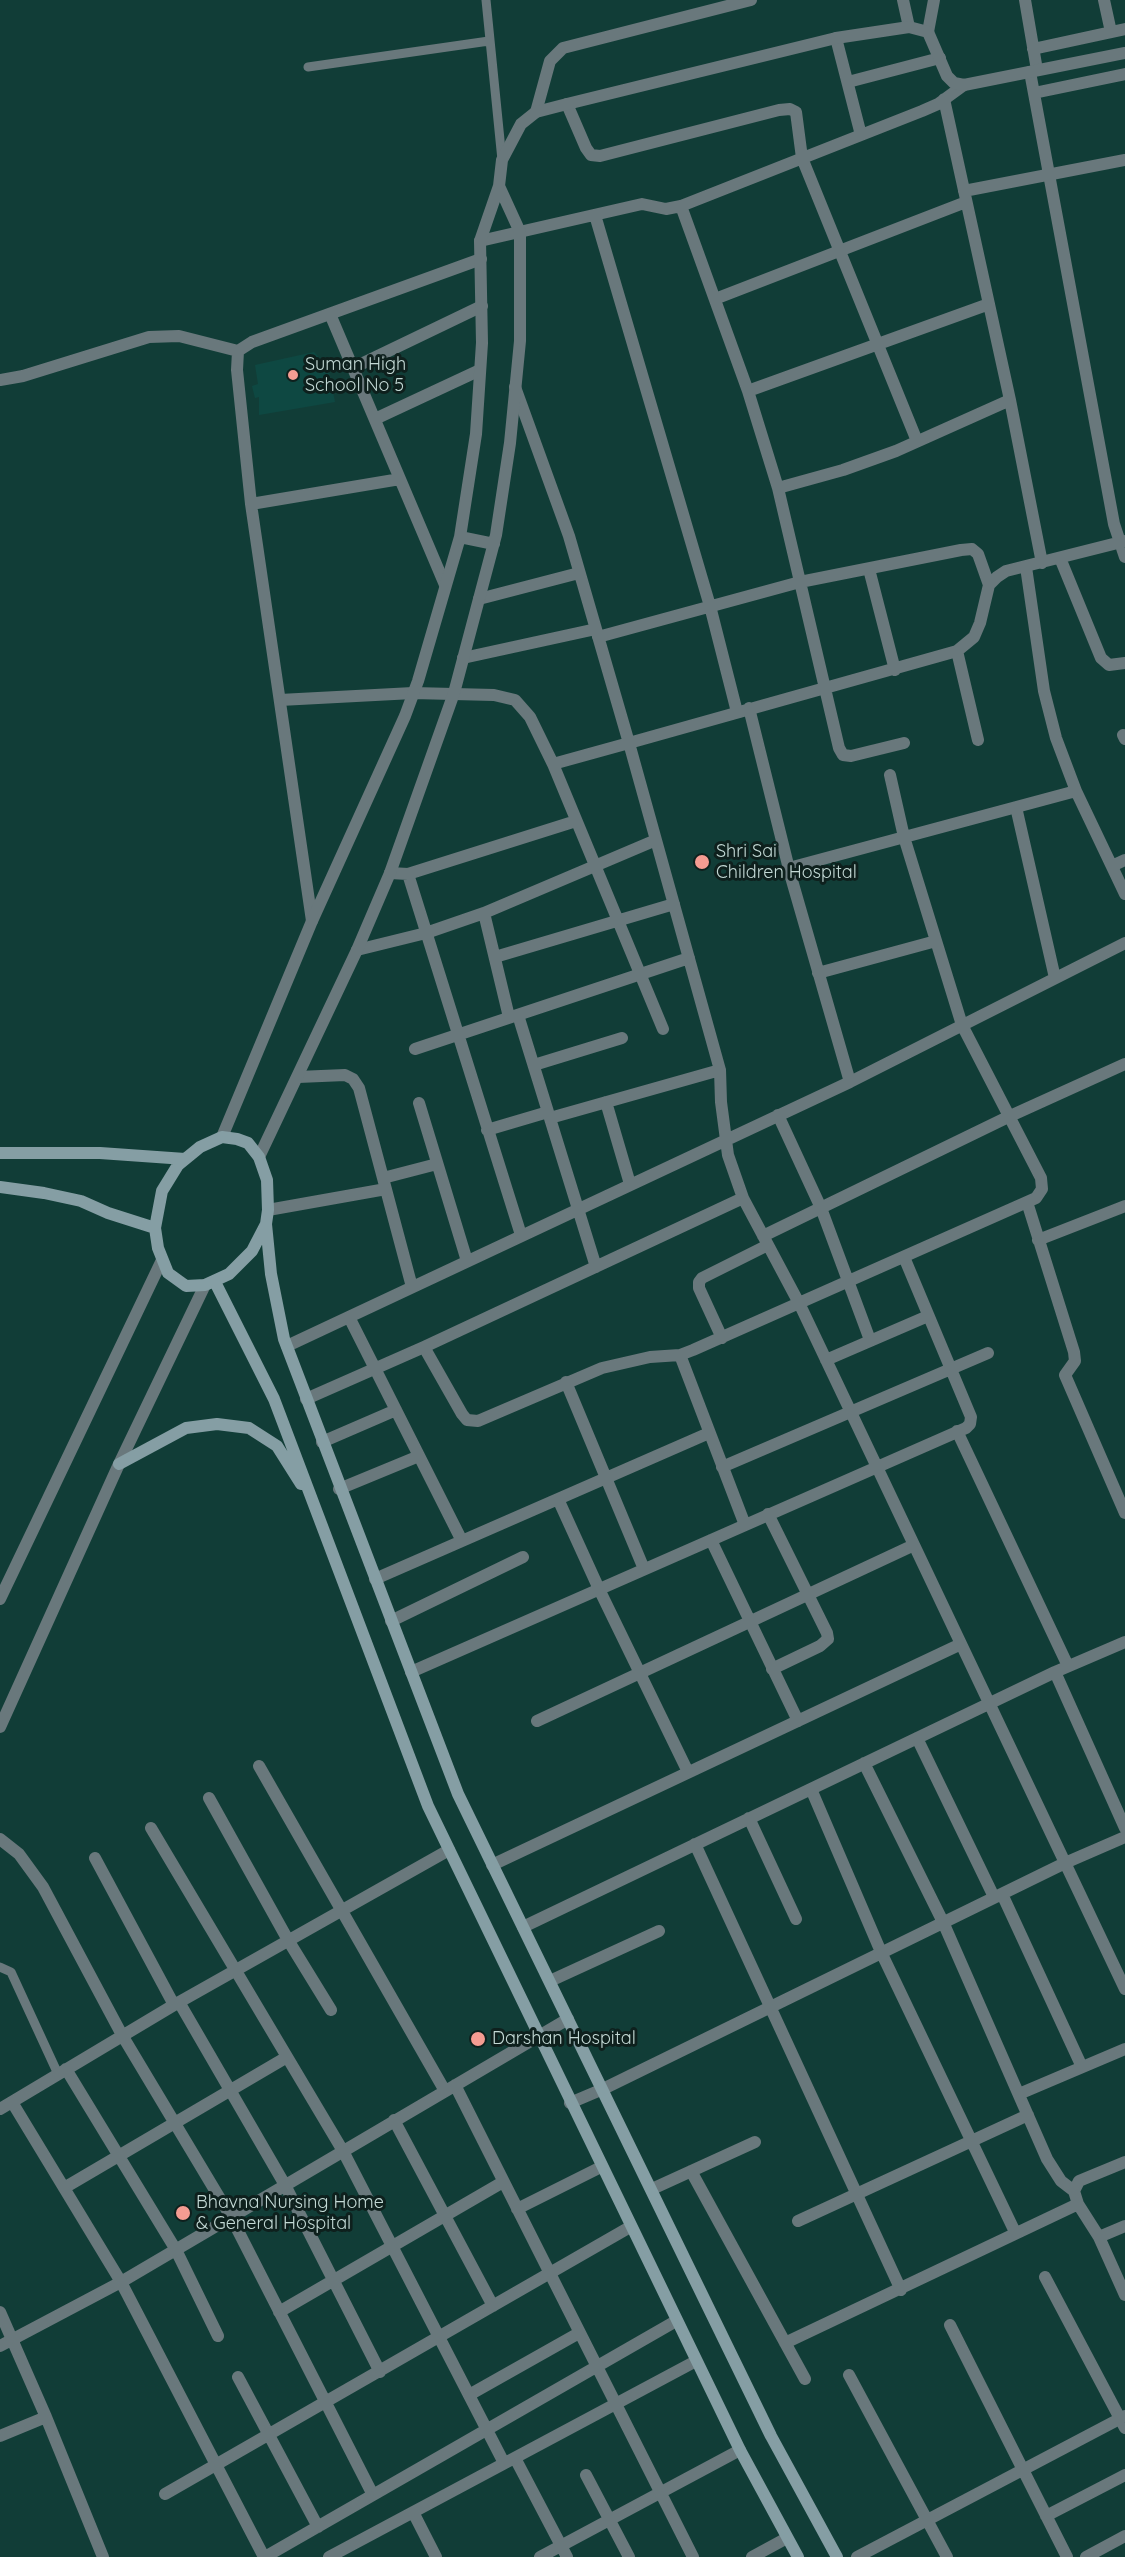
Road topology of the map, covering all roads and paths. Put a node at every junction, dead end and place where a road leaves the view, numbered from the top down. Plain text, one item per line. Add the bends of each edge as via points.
1 (486, 0) edge
2 (751, 0) edge
3 (903, 0) edge
4 (934, 0) edge
5 (1025, 0) edge
6 (1104, 0) edge
7 (909, 27) junction
8 (1125, 29) edge
9 (928, 32) junction
10 (1111, 32) junction
11 (836, 38) junction
12 (489, 41) junction
13 (1034, 49) junction
14 (1125, 53) edge
15 (940, 58) junction
16 (308, 67) dead end
17 (1034, 71) junction
18 (1125, 74) edge
19 (848, 82) junction
20 (964, 85) junction
21 (1034, 93) junction
22 (944, 99) junction
23 (567, 104) junction
24 (536, 112) junction
25 (861, 135) junction
26 (802, 158) junction
27 (502, 160) junction
28 (1125, 160) edge
29 (1049, 174) junction
30 (499, 186) junction
31 (965, 196) junction
32 (681, 206) junction
33 (595, 215) junction
34 (520, 232) junction
35 (480, 241) junction
36 (839, 251) junction
37 (481, 259) junction
38 (715, 299) junction
39 (989, 304) junction
40 (482, 306) junction
41 (330, 314) junction
42 (877, 345) junction
43 (238, 351) junction
44 (353, 368) junction
45 (480, 370) junction
46 (0, 380) edge
47 (515, 387) junction
48 (748, 391) junction
49 (1010, 400) junction
50 (375, 419) junction
51 (917, 441) junction
52 (400, 479) junction
53 (778, 488) junction
54 (251, 504) junction
55 (1125, 516) edge
56 (1114, 524) junction
57 (460, 537) junction
58 (1122, 541) edge
59 (494, 544) junction
60 (1125, 557) edge
61 (1060, 558) junction
62 (1042, 563) junction
63 (1026, 567) junction
64 (869, 569) junction
65 (579, 573) junction
66 (800, 582) junction
67 (446, 585) junction
68 (989, 585) junction
69 (479, 599) junction
70 (710, 606) junction
71 (597, 633) junction
72 (957, 651) junction
73 (463, 658) junction
74 (1125, 663) edge
75 (895, 670) junction
76 (825, 688) junction
77 (413, 693) junction
78 (454, 693) junction
79 (280, 700) junction
80 (743, 710) junction
81 (978, 740) dead end
82 (629, 743) junction
83 (904, 743) dead end
84 (553, 764) junction
85 (890, 775) dead end
86 (1076, 791) junction
87 (1016, 807) junction
88 (576, 821) junction
89 (904, 837) junction
90 (656, 840) junction
91 (1125, 860) edge
92 (594, 866) junction
93 (1112, 866) junction
94 (789, 868) junction
95 (390, 873) junction
96 (408, 874) junction
97 (1125, 894) edge
98 (674, 904) junction
99 (484, 913) junction
100 (617, 920) junction
101 (312, 921) junction
102 (426, 933) junction
103 (936, 941) junction
104 (1125, 943) edge
105 (357, 951) junction
106 (495, 957) junction
107 (689, 958) junction
108 (818, 973) junction
109 (640, 975) junction
110 (1055, 978) junction
111 (514, 1016) junction
112 (962, 1025) junction
113 (663, 1029) dead end
114 (457, 1035) junction
115 (622, 1038) dead end
116 (415, 1049) dead end
117 (1125, 1064) edge
118 (534, 1065) junction
119 (720, 1070) junction
120 (298, 1077) junction
121 (850, 1082) junction
122 (606, 1102) junction
123 (419, 1103) dead end
124 (549, 1115) junction
125 (778, 1115) junction
126 (1008, 1117) junction
127 (488, 1130) junction
128 (222, 1137) junction
129 (727, 1138) junction
130 (0, 1152) edge
131 (259, 1157) junction
132 (185, 1159) junction
133 (437, 1164) junction
134 (384, 1183) junction
135 (630, 1184) junction
136 (0, 1187) edge
137 (743, 1198) junction
138 (1027, 1202) junction
139 (1125, 1206) edge
140 (821, 1208) junction
141 (578, 1209) junction
142 (268, 1210) junction
143 (266, 1224) junction
144 (155, 1228) junction
145 (521, 1235) junction
146 (766, 1240) junction
147 (1038, 1240) junction
148 (904, 1257) junction
149 (162, 1260) junction
150 (467, 1261) junction
151 (596, 1267) junction
152 (848, 1283) junction
153 (210, 1284) junction
154 (412, 1287) junction
155 (800, 1305) junction
156 (928, 1316) junction
157 (349, 1317) junction
158 (722, 1338) junction
159 (870, 1340) junction
160 (287, 1346) junction
161 (424, 1347) junction
162 (988, 1353) dead end
163 (680, 1354) junction
164 (826, 1360) junction
165 (375, 1368) junction
166 (950, 1370) junction
167 (567, 1382) junction
168 (306, 1399) junction
169 (396, 1410) junction
170 (850, 1411) junction
171 (957, 1431) junction
172 (709, 1433) junction
173 (322, 1442) junction
174 (419, 1456) junction
175 (119, 1464) junction
176 (877, 1466) junction
177 (722, 1467) junction
178 (606, 1478) junction
179 (339, 1489) junction
180 (558, 1499) junction
181 (316, 1508) junction
182 (1125, 1513) edge
183 (768, 1514) junction
184 (745, 1525) junction
185 (711, 1540) junction
186 (462, 1541) junction
187 (914, 1545) junction
188 (523, 1557) dead end
189 (644, 1569) junction
190 (375, 1579) junction
191 (598, 1589) junction
192 (808, 1594) junction
193 (0, 1599) edge
194 (391, 1621) junction
195 (750, 1622) junction
196 (1125, 1642) edge
197 (962, 1644) junction
198 (1068, 1666) junction
199 (772, 1669) junction
200 (411, 1672) junction
201 (1055, 1672) junction
202 (640, 1673) junction
203 (989, 1703) junction
204 (537, 1721) dead end
205 (798, 1721) junction
206 (0, 1727) edge
207 (917, 1738) junction
208 (864, 1763) junction
209 (259, 1766) dead end
210 (688, 1773) junction
211 (811, 1789) junction
212 (209, 1798) dead end
213 (749, 1818) junction
214 (151, 1828) dead end
215 (1125, 1828) edge
216 (1125, 1837) edge
217 (0, 1839) edge
218 (695, 1844) junction
219 (449, 1850) junction
220 (95, 1858) dead end
221 (1065, 1863) junction
222 (492, 1864) junction
223 (998, 1895) junction
224 (342, 1910) junction
225 (796, 1919) dead end
226 (943, 1922) junction
227 (523, 1927) junction
228 (659, 1931) dead end
229 (288, 1940) junction
230 (882, 1952) junction
231 (0, 1967) edge
232 (235, 1970) junction
233 (550, 1981) junction
234 (1125, 1989) edge
235 (177, 2003) junction
236 (769, 2008) junction
237 (331, 2010) dead end
238 (568, 2019) junction
239 (122, 2035) junction
240 (538, 2035) junction
241 (1125, 2049) edge
242 (287, 2057) junction
243 (1082, 2067) junction
244 (62, 2071) junction
245 (450, 2088) junction
246 (603, 2089) junction
247 (230, 2090) junction
248 (1019, 2094) junction
249 (12, 2102) junction
250 (570, 2103) junction
251 (0, 2109) edge
252 (1028, 2115) junction
253 (394, 2121) junction
254 (174, 2123) junction
255 (972, 2140) junction
256 (756, 2142) dead end
257 (343, 2151) junction
258 (119, 2155) junction
259 (1125, 2162) edge
260 (601, 2167) junction
261 (691, 2171) junction
262 (503, 2182) junction
263 (285, 2186) junction
264 (64, 2188) junction
265 (652, 2189) junction
266 (1074, 2191) junction
267 (856, 2194) junction
268 (1078, 2204) junction
269 (517, 2209) junction
270 (445, 2216) junction
271 (231, 2217) junction
272 (798, 2221) dead end
273 (1125, 2226) edge
274 (630, 2227) junction
275 (1015, 2232) junction
276 (1099, 2238) junction
277 (392, 2247) junction
278 (176, 2250) junction
279 (549, 2274) junction
280 (1045, 2277) dead end
281 (334, 2280) junction
282 (121, 2282) junction
283 (901, 2290) junction
284 (1125, 2295) edge
285 (493, 2306) junction
286 (0, 2312) edge
287 (279, 2312) junction
288 (676, 2321) junction
289 (950, 2325) dead end
290 (579, 2333) junction
291 (218, 2336) dead end
292 (439, 2338) junction
293 (12, 2340) junction
294 (785, 2343) junction
295 (0, 2346) edge
296 (696, 2361) junction
297 (596, 2367) junction
298 (380, 2372) junction
299 (849, 2375) dead end
300 (238, 2377) dead end
301 (805, 2379) dead end
302 (469, 2395) junction
303 (326, 2403) junction
304 (615, 2405) junction
305 (46, 2417) junction
306 (1123, 2421) edge
307 (487, 2430) junction
308 (0, 2436) edge
309 (270, 2436) junction
310 (740, 2450) junction
311 (509, 2461) junction
312 (217, 2466) junction
313 (1022, 2470) junction
314 (586, 2475) dead end
315 (1125, 2475) edge
316 (660, 2493) junction
317 (165, 2494) dead end
318 (373, 2495) junction
319 (413, 2512) junction
320 (1046, 2516) junction
321 (609, 2520) junction
322 (926, 2520) junction
323 (318, 2527) junction
324 (1125, 2536) edge
325 (787, 2538) junction
326 (564, 2551) edge
327 (351, 2552) edge
328 (103, 2557) edge
329 (265, 2557) edge
330 (329, 2557) edge
331 (436, 2557) edge
332 (540, 2557) edge
333 (629, 2557) edge
334 (693, 2557) edge
335 (752, 2557) edge
336 (798, 2557) edge
337 (837, 2557) edge
338 (856, 2557) edge
339 (947, 2557) edge
340 (1067, 2557) edge
341 (1086, 2557) edge

1 - 12 lane
2 - 24 street via 563,48 550,61
3 - 7 street
4 - 9 street
5 - 13 street
6 - 10 street
7 - 9 street
7 - 11 street
8 - 10 street
9 - 15 street
10 - 13 street
11 - 19 street
11 - 23 street
12 - 16 lane
12 - 27 lane
13 - 17 street
14 - 17 street
15 - 19 street
15 - 20 street via 947,76
17 - 20 street
17 - 21 street
18 - 21 street
19 - 25 street
20 - 22 street
21 - 29 street
22 - 25 street
22 - 31 street
23 - 24 street
23 - 26 street via 586,148 591,155 600,156 790,109 796,112
24 - 27 street via 521,124
25 - 26 street
26 - 32 street
26 - 36 street
27 - 30 street
28 - 29 street
29 - 31 street
29 - 56 street
30 - 34 street
30 - 35 street
31 - 36 street
31 - 39 street
32 - 33 street via 666,209 642,204
32 - 38 street
33 - 34 street
33 - 70 street
34 - 35 street
34 - 47 street via 520,341
35 - 37 street
36 - 38 street
36 - 42 street
37 - 40 street
37 - 41 street
38 - 48 street
39 - 42 street
39 - 49 street
40 - 44 street
40 - 45 street
41 - 43 street via 252,342
41 - 44 street
42 - 48 street
42 - 51 street
43 - 46 street via 179,336 149,337
43 - 54 street
44 - 50 street
45 - 50 street
45 - 57 street via 476,434
47 - 59 street
47 - 65 street
48 - 53 street
49 - 51 street
49 - 62 street
50 - 52 street
51 - 53 street via 843,470
52 - 54 street
52 - 67 street
53 - 66 street
54 - 79 street
55 - 56 street
56 - 58 street
57 - 59 street
57 - 67 street
58 - 60 street
58 - 61 street
59 - 69 street
61 - 62 street
61 - 74 street via 1101,658 1109,665
62 - 63 street
63 - 68 street via 1006,572
63 - 86 street via 1044,691
64 - 66 street
64 - 68 street via 972,549 982,560
64 - 75 street
65 - 69 street
65 - 71 street
66 - 70 street
66 - 76 street
67 - 77 street
68 - 72 street via 974,637
69 - 73 street
70 - 71 street
70 - 80 street
71 - 73 street
71 - 82 street
72 - 75 street
72 - 81 street
73 - 78 street
75 - 76 street
76 - 80 street
76 - 83 street via 843,755
77 - 78 street
77 - 79 street
77 - 101 street
78 - 84 street via 515,700 530,717
78 - 95 street
79 - 101 street
80 - 82 street
80 - 94 street
82 - 84 street
82 - 90 street
84 - 88 street
85 - 89 street
86 - 87 street
86 - 93 street
87 - 89 street
87 - 110 street
88 - 92 street
88 - 96 street
89 - 94 street
89 - 103 street
90 - 92 street
90 - 98 street
91 - 93 street
92 - 99 street
92 - 100 street
93 - 97 street
94 - 108 street
95 - 96 street
95 - 105 street
96 - 102 street
98 - 100 street
98 - 107 street
99 - 102 street
99 - 106 street
100 - 106 street
100 - 109 street
101 - 128 street
102 - 105 street
102 - 114 street
103 - 108 street
103 - 112 street
104 - 110 street
105 - 120 street
106 - 111 street
107 - 109 street
107 - 119 street
108 - 121 street
109 - 111 street
109 - 113 street
110 - 112 street
111 - 114 street
111 - 118 street
112 - 121 street
112 - 126 street
114 - 116 street
114 - 127 street
115 - 118 street
117 - 126 street
118 - 124 street
119 - 122 street
119 - 129 street
120 - 131 street
120 - 134 street via 345,1075 353,1079 359,1088
121 - 125 street
122 - 124 street
122 - 135 street
123 - 133 street
124 - 127 street
124 - 141 street
125 - 129 street
125 - 140 street
126 - 138 street via 1041,1178 1042,1189
126 - 140 street
127 - 145 street
128 - 131 main road via 248,1143
128 - 132 main road
129 - 135 street
129 - 137 street
130 - 132 main road
131 - 142 main road via 267,1180
132 - 144 main road via 162,1191
133 - 134 street
133 - 150 street
134 - 142 street
134 - 154 street
135 - 141 street
136 - 144 main road via 81,1201
137 - 146 street
137 - 151 street
138 - 147 street
138 - 148 street
139 - 147 street
140 - 146 street
140 - 152 street
141 - 145 street
141 - 151 street
142 - 143 main road
143 - 153 main road via 252,1251 229,1274
143 - 160 main road via 271,1274
144 - 149 main road
145 - 150 street
146 - 155 street
146 - 158 street via 699,1282
147 - 182 street via 1074,1352 1075,1361 1065,1375
148 - 152 street
148 - 156 street
149 - 153 main road via 168,1273 186,1286
149 - 193 street
150 - 154 street
151 - 161 street
152 - 155 street
152 - 159 street
153 - 175 street
153 - 181 main road via 274,1399
154 - 157 street
155 - 158 street
155 - 164 street
156 - 159 street
156 - 166 street
157 - 160 street
157 - 165 street
158 - 163 street
159 - 164 street
160 - 168 main road
161 - 165 street
161 - 167 street via 462,1414 472,1422
162 - 166 street
163 - 167 street via 627,1361
163 - 172 street
164 - 170 street
165 - 168 street
165 - 169 street
166 - 170 street
166 - 171 street via 971,1417 970,1424
167 - 178 street
168 - 173 main road
169 - 173 street
169 - 174 street
170 - 176 street
170 - 177 street
171 - 176 street
171 - 198 street
172 - 177 street
172 - 178 street
173 - 179 main road
174 - 179 street
174 - 186 street
175 - 181 main road via 186,1428 217,1424 249,1428 277,1446
175 - 206 street
176 - 183 street
176 - 187 street
177 - 184 street
178 - 180 street
178 - 189 street
179 - 190 main road
180 - 186 street
180 - 191 street
181 - 219 main road via 428,1806
183 - 184 street
183 - 192 street
184 - 185 street
185 - 189 street
185 - 195 street
186 - 190 street
187 - 192 street
187 - 197 street
188 - 194 street
189 - 191 street
190 - 194 main road
191 - 200 street
191 - 202 street
192 - 195 street
192 - 199 street via 828,1638 820,1646
194 - 200 main road
195 - 199 street
195 - 202 street
196 - 198 street
197 - 203 street
197 - 205 street
198 - 201 street
199 - 205 street
200 - 222 main road via 458,1794
201 - 203 street
201 - 215 street
202 - 204 street
202 - 210 street
203 - 207 street
203 - 221 street
205 - 210 street
207 - 208 street
207 - 223 street
208 - 211 street
208 - 226 street
209 - 224 street
210 - 222 street
211 - 213 street
211 - 230 street
212 - 229 street
213 - 218 street
213 - 225 street
214 - 232 street
216 - 221 street
217 - 239 street via 19,1854 43,1887
218 - 227 street
218 - 236 street
219 - 224 street
219 - 240 main road
220 - 235 street
221 - 223 street
221 - 234 street
222 - 227 main road
223 - 226 street
223 - 243 street
224 - 229 street
224 - 245 street
226 - 230 street
226 - 248 street
227 - 233 main road
228 - 233 street
229 - 232 street
229 - 237 street
230 - 236 street
230 - 255 street
231 - 244 lane via 11,1972
232 - 235 street
232 - 242 street
233 - 238 main road
235 - 239 street
235 - 247 street
236 - 246 street
236 - 267 street
238 - 240 street
238 - 246 main road
239 - 244 street
239 - 254 street
240 - 245 street
240 - 250 main road
241 - 243 street
242 - 247 street
242 - 257 street
243 - 248 street
244 - 249 street
244 - 258 street
245 - 253 street
245 - 262 street
246 - 250 street
246 - 265 main road
247 - 254 street
247 - 263 street
248 - 252 street
249 - 251 street
249 - 264 street
250 - 260 main road
252 - 255 street
252 - 266 street via 1052,2170
253 - 257 street
253 - 270 street
254 - 258 street
254 - 271 street
255 - 267 street
255 - 275 street
256 - 261 street
257 - 263 street
257 - 277 street
258 - 264 street
258 - 278 street
259 - 266 street via 1078,2181
260 - 269 street
260 - 274 main road
261 - 265 street
261 - 294 street
262 - 269 street
262 - 270 street
263 - 271 street
263 - 281 street
264 - 282 street
265 - 337 main road via 771,2436
266 - 268 street
267 - 272 street
267 - 283 street
268 - 275 street
268 - 276 street
269 - 279 street
270 - 277 street
270 - 285 street
271 - 278 street
271 - 287 street
273 - 276 street
274 - 279 street
274 - 288 main road
275 - 283 street
276 - 284 street
277 - 281 street
277 - 292 street
278 - 282 street
278 - 291 street
279 - 285 street
279 - 290 street
280 - 306 street
281 - 287 street
281 - 298 street
282 - 293 street
282 - 312 street
283 - 294 street
285 - 292 street
286 - 293 street
287 - 303 street
288 - 296 main road
288 - 297 street
289 - 313 street
290 - 297 street
290 - 302 street
292 - 298 street
292 - 302 street
293 - 295 street
293 - 305 street
294 - 301 street
296 - 304 street
296 - 310 main road
297 - 304 street
297 - 307 street
298 - 303 street
299 - 322 street
300 - 309 street
302 - 307 street
303 - 309 street
303 - 318 street
304 - 311 street
304 - 316 street
305 - 308 street
305 - 328 street
306 - 313 street
307 - 311 street
307 - 318 street
309 - 312 street
309 - 323 street
310 - 316 street
310 - 325 main road
311 - 319 street
311 - 326 street
312 - 317 street
312 - 329 street
313 - 320 street
313 - 322 street
314 - 321 street
315 - 320 street
316 - 321 street
316 - 334 street
318 - 323 street
319 - 327 street
319 - 331 street
320 - 340 street
321 - 326 street
321 - 333 street
322 - 338 street
322 - 339 street
323 - 329 street
324 - 341 street
325 - 335 street
325 - 336 main road
326 - 332 street
327 - 330 street

